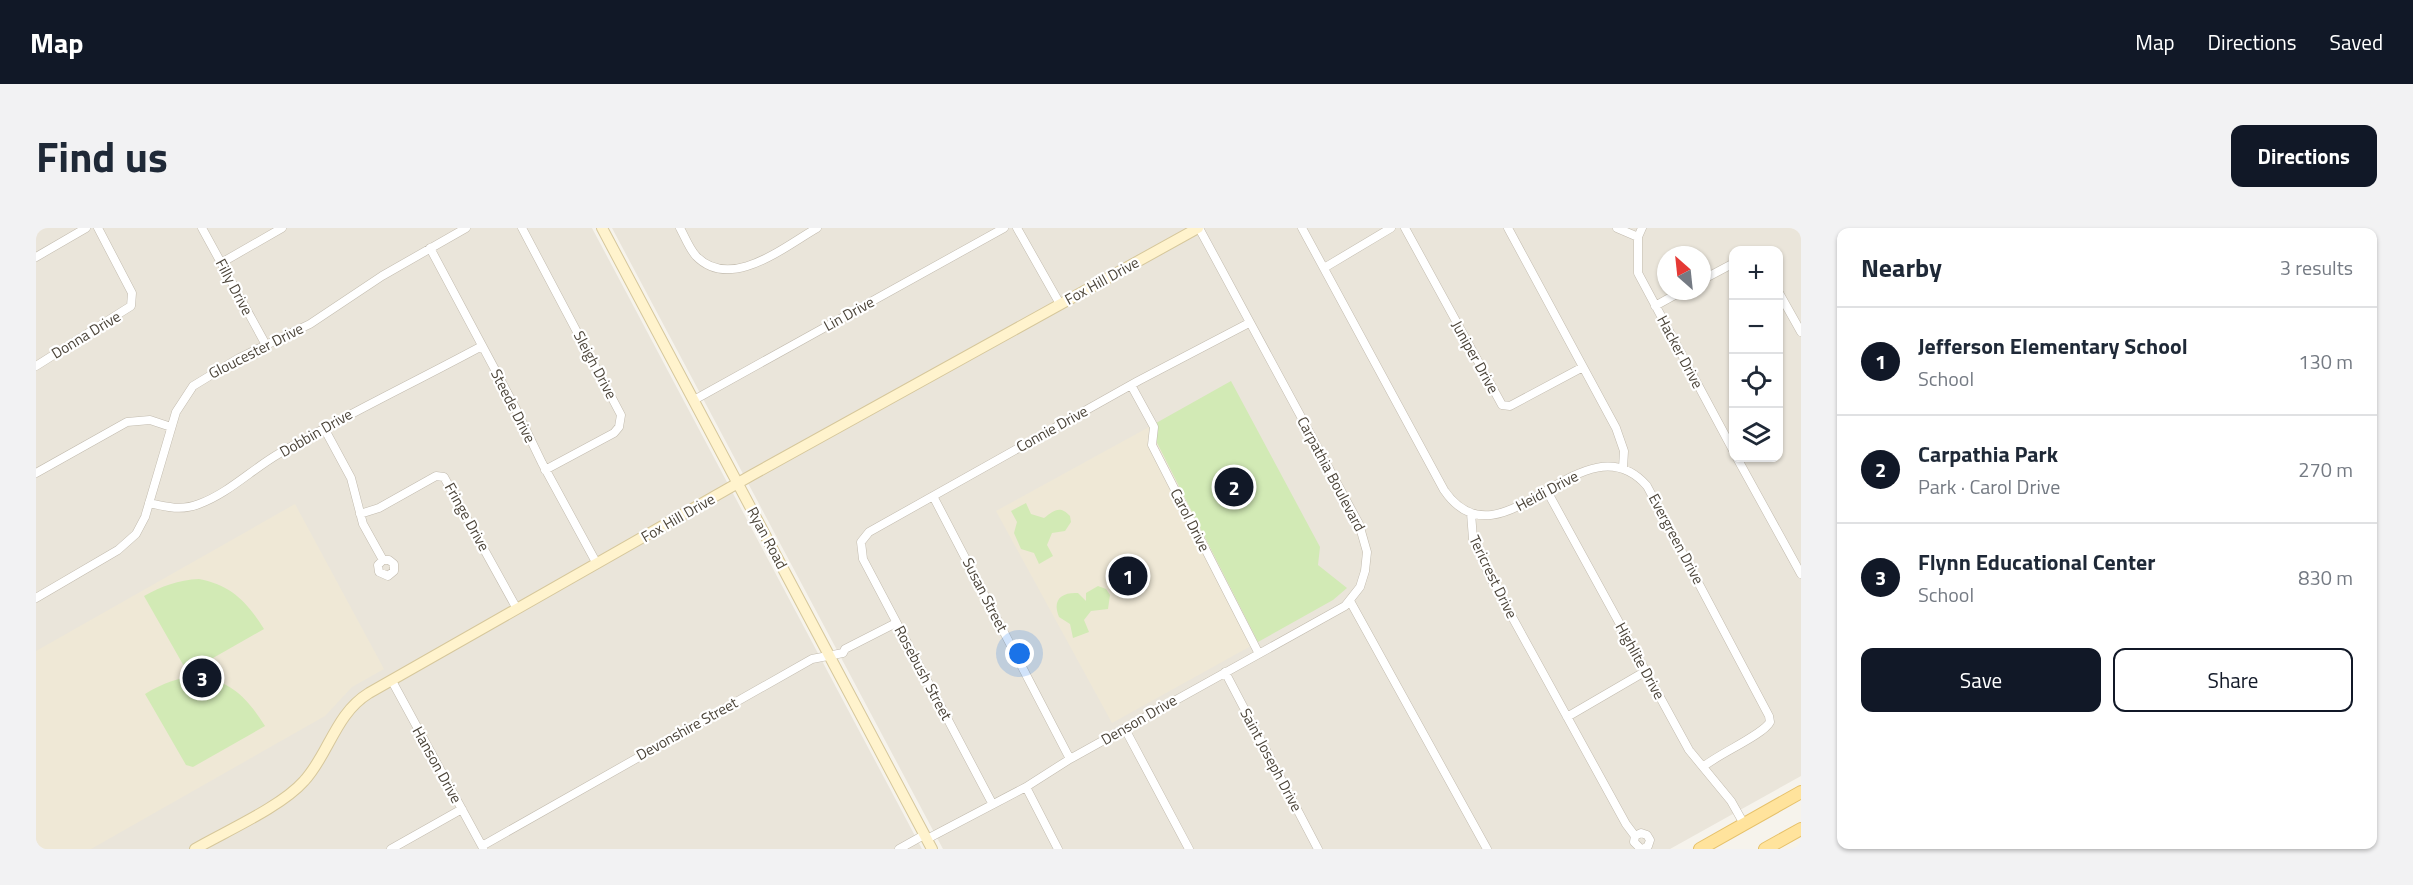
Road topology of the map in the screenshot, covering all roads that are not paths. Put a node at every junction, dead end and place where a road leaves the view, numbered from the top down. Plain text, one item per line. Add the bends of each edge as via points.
1 (86, 228) edge
2 (98, 228) edge
3 (202, 228) edge
4 (282, 228) edge
5 (466, 228) edge
6 (522, 228) edge
7 (602, 228) edge
8 (680, 228) edge
9 (818, 228) edge
10 (1004, 228) edge
11 (1017, 228) edge
12 (1199, 228) edge
13 (1302, 228) edge
14 (1391, 228) edge
15 (1405, 228) edge
16 (1508, 228) edge
17 (1617, 228) edge
18 (1642, 228) edge
19 (1638, 237) junction
20 (430, 248) junction
21 (36, 257) edge
22 (221, 263) junction
23 (1729, 266) edge
24 (1324, 268) junction
25 (1711, 275) edge
26 (1783, 298) edge
27 (1666, 300) edge
28 (1060, 304) junction
29 (1655, 306) junction
30 (1249, 323) junction
31 (1801, 332) edge
32 (266, 345) junction
33 (482, 346) junction
34 (36, 366) edge
35 (1583, 367) junction
36 (1131, 386) junction
37 (694, 400) junction
38 (171, 427) junction
39 (324, 428) junction
40 (1729, 443) edge
41 (1739, 462) edge
42 (1623, 468) junction
43 (545, 470) junction
44 (36, 473) edge
45 (738, 484) junction
46 (1547, 491) junction
47 (933, 496) junction
48 (149, 503) junction
49 (1471, 513) junction
50 (360, 514) junction
51 (861, 542) joint
52 (382, 560) dead end
53 (597, 564) junction
54 (1801, 574) edge
55 (36, 598) edge
56 (1350, 600) junction
57 (517, 609) junction
58 (896, 623) junction
59 (1258, 652) junction
60 (829, 655) junction
61 (1646, 671) junction
62 (1225, 672) junction
63 (392, 681) junction
64 (1566, 717) junction
65 (1125, 729) junction
66 (1070, 759) junction
67 (1703, 767) junction
68 (1026, 787) junction
69 (1801, 792) edge
70 (992, 803) junction
71 (462, 809) junction
72 (1744, 824) junction
73 (1801, 829) edge
74 (1635, 836) junction
75 (927, 841) edge
76 (1714, 845) edge
77 (482, 847) edge
78 (195, 849) edge
79 (391, 849) edge
80 (899, 849) edge
81 (1058, 849) edge
82 (1189, 849) edge
83 (1318, 849) edge
84 (1487, 849) edge
85 (1642, 849) edge
86 (1700, 849) edge
87 (1765, 849) edge

1 - 21 street
2 - 34 street, Donna Drive via 133,301 123,313
3 - 22 street, Filly Drive
4 - 22 street
5 - 20 street, Gloucester Drive
6 - 43 street, Sleigh Drive via 621,416 614,433
7 - 37 street, Ryan Road
8 - 9 street via 698,258 726,270 748,266
10 - 37 street, Lin Drive
11 - 28 street
12 - 28 street, Fox Hill Drive
12 - 30 street, Carpathia Boulevard
13 - 24 street, Tericrest Drive
14 - 24 street
15 - 35 street, Juniper Drive via 1503,405 1510,406
16 - 35 street
17 - 19 street
18 - 19 street
19 - 29 street, Hacker Drive via 1638,273
20 - 32 street, Gloucester Drive via 310,324
20 - 33 street, Steede Drive
22 - 32 street, Filly Drive
23 - 25 street
24 - 49 street, Tericrest Drive via 1444,490
26 - 31 street
27 - 29 street
28 - 45 street, Fox Hill Drive
29 - 40 street, Hacker Drive
30 - 36 street, Connie Drive
30 - 56 street, Carpathia Boulevard via 1364,537 1365,571
32 - 38 street, Gloucester Drive via 193,386 182,398
33 - 39 street, Dobbin Drive
33 - 43 street, Steede Drive
35 - 42 street via 1620,438
36 - 47 street, Connie Drive
36 - 59 street, Carol Drive via 1154,427 1152,446
37 - 45 street, Ryan Road
38 - 44 street via 150,420 127,422
38 - 48 street, Gloucester Drive
39 - 48 street, Dobbin Drive via 197,505 175,508
39 - 50 street via 351,478
41 - 54 street
42 - 46 street, Heidi Drive via 1590,468
42 - 67 street, Evergreen Drive via 1650,490 1769,716 1764,730
43 - 53 street, Steede Drive
45 - 53 street, Fox Hill Drive
45 - 60 street, Ryan Road
46 - 49 street, Heidi Drive via 1504,513
46 - 61 street, Highlite Drive
47 - 51 street, Connie Drive via 869,531
47 - 66 street, Susan Street
48 - 55 street, Gloucester Drive via 141,527 126,545
49 - 64 street, Tericrest Drive via 1473,539 1484,565
50 - 52 street
50 - 57 street, Fringe Drive via 379,508 436,476 444,477
51 - 58 street, Rosebush Street via 863,559
53 - 57 street, Fox Hill Drive
56 - 59 street, Denson Drive
56 - 84 street
57 - 63 street, Fox Hill Drive
58 - 60 street, Devonshire Street via 843,652
58 - 70 street, Rosebush Street
59 - 62 street, Denson Drive
60 - 75 street, Ryan Road
60 - 77 street, Devonshire Street via 812,659
61 - 64 street
61 - 67 street, Highlite Drive via 1689,750
62 - 65 street, Denson Drive
62 - 83 street, Saint Joseph Drive
63 - 71 street, Hanson Drive
63 - 78 street, Fox Hill Drive via 361,698 347,712 312,771 291,794
64 - 74 street, Tericrest Drive
65 - 66 street, Denson Drive
65 - 82 street
66 - 68 street, Denson Drive
67 - 72 street, Highlite Drive
68 - 70 street, Denson Drive
68 - 81 street
69 - 72 main road
70 - 75 street, Denson Drive
71 - 77 street, Hanson Drive
71 - 79 street
72 - 76 main road
73 - 87 main road
74 - 85 street, Tericrest Drive via 1635,845
74 - 85 street, Tericrest Drive via 1644,833 1649,837 1650,843
75 - 80 street, Denson Drive
76 - 86 main road

